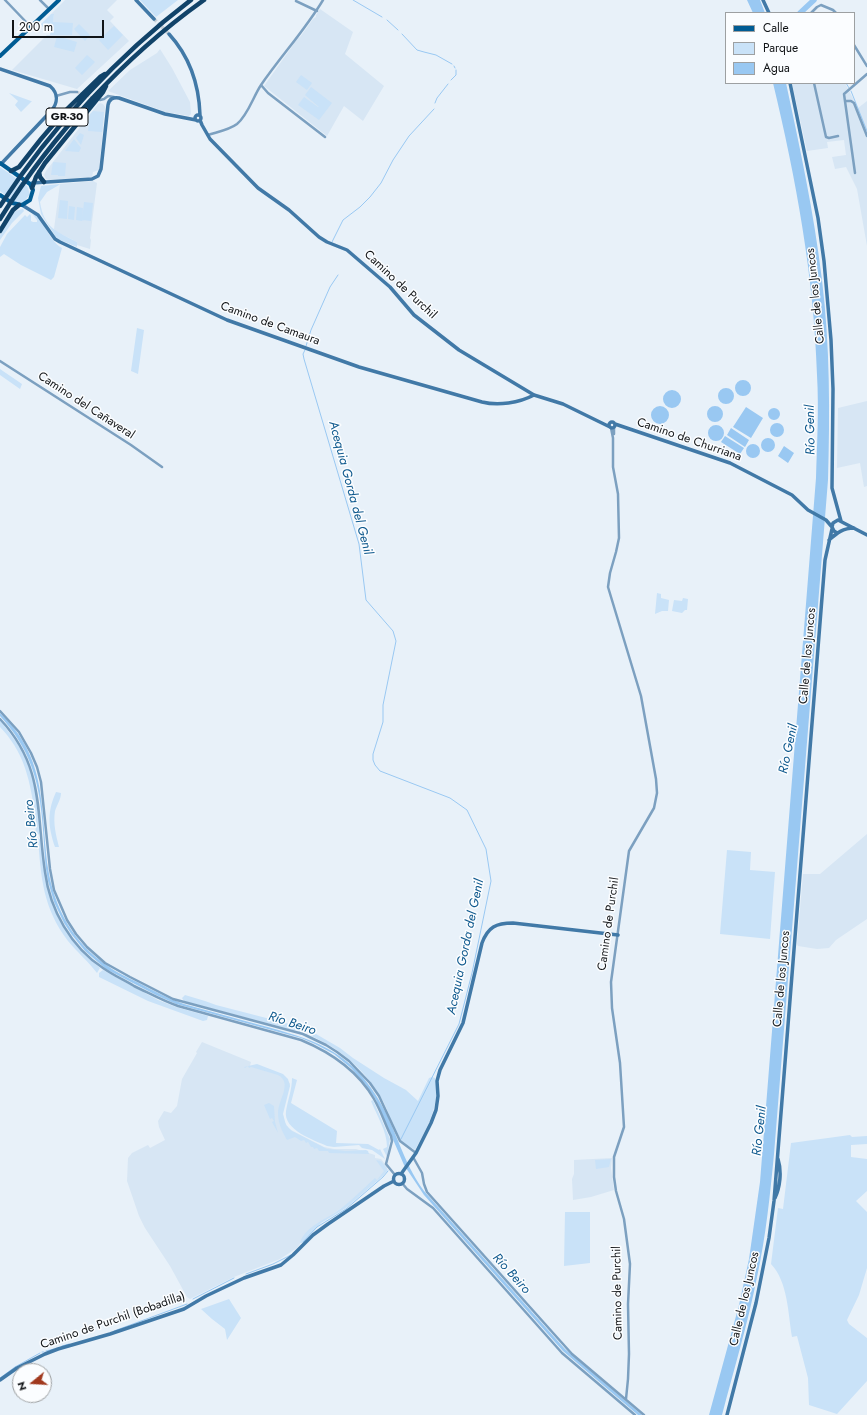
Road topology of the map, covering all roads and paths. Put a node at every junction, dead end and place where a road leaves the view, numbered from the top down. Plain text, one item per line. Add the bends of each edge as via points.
1 (5, 0) edge
2 (40, 0) edge
3 (59, 0) edge
4 (136, 0) edge
5 (191, 0) edge
6 (204, 0) edge
7 (323, 0) edge
8 (763, 0) edge
9 (296, 1) edge
10 (49, 9) junction
11 (317, 11) junction
12 (769, 12) edge
13 (812, 12) edge
14 (835, 12) edge
15 (154, 19) tunnel mouth
16 (28, 24) dead end
17 (169, 34) tunnel mouth
18 (855, 47) edge
19 (0, 56) edge
20 (867, 66) edge
21 (0, 69) edge
22 (108, 73) junction
23 (867, 74) edge
24 (107, 83) junction
25 (790, 84) edge
26 (814, 84) edge
27 (261, 85) junction
28 (77, 92) tunnel mouth
29 (56, 96) junction
30 (113, 98) junction
31 (100, 100) dead end
32 (845, 101) junction
33 (198, 118) junction
34 (208, 134) junction
35 (838, 136) dead end
36 (867, 136) edge
37 (325, 137) dead end
38 (0, 163) edge
39 (11, 171) junction
40 (39, 172) junction
41 (855, 173) dead end
42 (44, 182) junction
43 (32, 186) junction
44 (0, 194) edge
45 (20, 205) junction
46 (0, 206) edge
47 (1, 217) edge
48 (0, 231) edge
49 (0, 361) edge
50 (534, 395) junction
51 (613, 426) junction
52 (162, 467) dead end
53 (826, 520) junction
54 (839, 521) junction
55 (832, 528) junction
56 (856, 528) junction
57 (843, 530) junction
58 (837, 533) junction
59 (867, 535) edge
60 (829, 540) junction
61 (0, 711) edge
62 (0, 719) edge
63 (618, 935) junction
64 (416, 1153) junction
65 (413, 1157) junction
66 (401, 1174) junction
67 (395, 1175) junction
68 (394, 1181) junction
69 (402, 1183) junction
70 (0, 1380) edge
71 (626, 1399) junction
72 (635, 1415) edge
73 (644, 1415) edge
74 (727, 1415) edge

1 - 16 street
2 - 10 street
3 - 10 main road
4 - 15 street
5 - 22 highway, GR-30 via 156,28
6 - 24 highway, GR-30 via 169,27
7 - 11 street
8 - 12 street
9 - 11 street
10 - 19 main road
11 - 27 street
13 - 14 street via 821,5
17 - 33 street via 188,60 196,82
18 - 20 street
21 - 29 street via 47,84
22 - 39 highway via 100,77 65,111 21,165
22 - 46 highway, GR-30 via 29,164
23 - 32 street via 844,94
24 - 40 highway via 103,92
24 - 47 highway, GR-30 via 72,121 34,169
25 - 54 street, Calle de los Juncos via 818,218 824,262 833,389 832,488
26 - 35 street via 826,137
27 - 34 street via 237,124
27 - 37 street
28 - 29 street
29 - 38 street via 54,107
30 - 31 street
30 - 33 street via 165,114
30 - 42 street via 108,105 98,176 92,179
32 - 36 street via 854,103
32 - 41 street
33 - 34 street, Camino de Purchil
34 - 50 street, Camino de Purchil via 220,150 258,188 289,210 319,237 347,250 390,287 414,315 459,350
38 - 39 main road
39 - 43 main road
40 - 42 highway
40 - 43 highway
42 - 43 street
42 - 43 street
43 - 45 main road via 30,200
44 - 45 main road via 12,203
45 - 48 highway via 13,210
45 - 50 street, Camino de Camaura via 38,215 60,242 227,320 359,367 493,405
49 - 52 street, Camino del Cañaveral
50 - 51 street, Camino de Purchil via 563,404
51 - 53 street, Camino de Churriana via 730,463 792,495 808,510
51 - 63 street, Camino de Purchil via 613,467 618,494 619,538 608,587 641,696 657,793 651,815 629,851
53 - 54 street, Camino de Churriana
53 - 55 street, Camino de Churriana
54 - 55 street
54 - 56 street, Camino de Churriana
54 - 57 street via 844,526
55 - 58 street
55 - 60 street, Calle de los Juncos
56 - 57 street
56 - 59 street, Camino de Churriana
57 - 58 street
58 - 60 street
60 - 74 street, Calle de los Juncos via 824,575 778,1156 779,1183 756,1303
61 - 64 street via 19,732 37,767 54,890 67,920 87,947 105,963 173,998 303,1034 326,1045 349,1061 370,1083 379,1096 400,1141
62 - 67 street via 20,746 32,772 48,888 58,915 77,944 102,968 162,1000 301,1040 334,1057 356,1076 376,1104 392,1141 386,1164
63 - 64 street via 513,923 503,923 490,929 482,943 463,1023 438,1075 436,1110
63 - 71 street, Camino de Purchil via 612,969 611,995 620,1063 624,1127 616,1149 614,1168 630,1264
64 - 65 street
65 - 66 street
65 - 71 street via 422,1173 427,1192 572,1354
66 - 67 street
66 - 69 street via 404,1178
67 - 68 street
68 - 69 street
68 - 70 street, Camino de Purchil (Bobadilla) via 313,1235 281,1264 244,1278 184,1309 45,1354
69 - 72 street via 433,1208 562,1353
71 - 73 street

